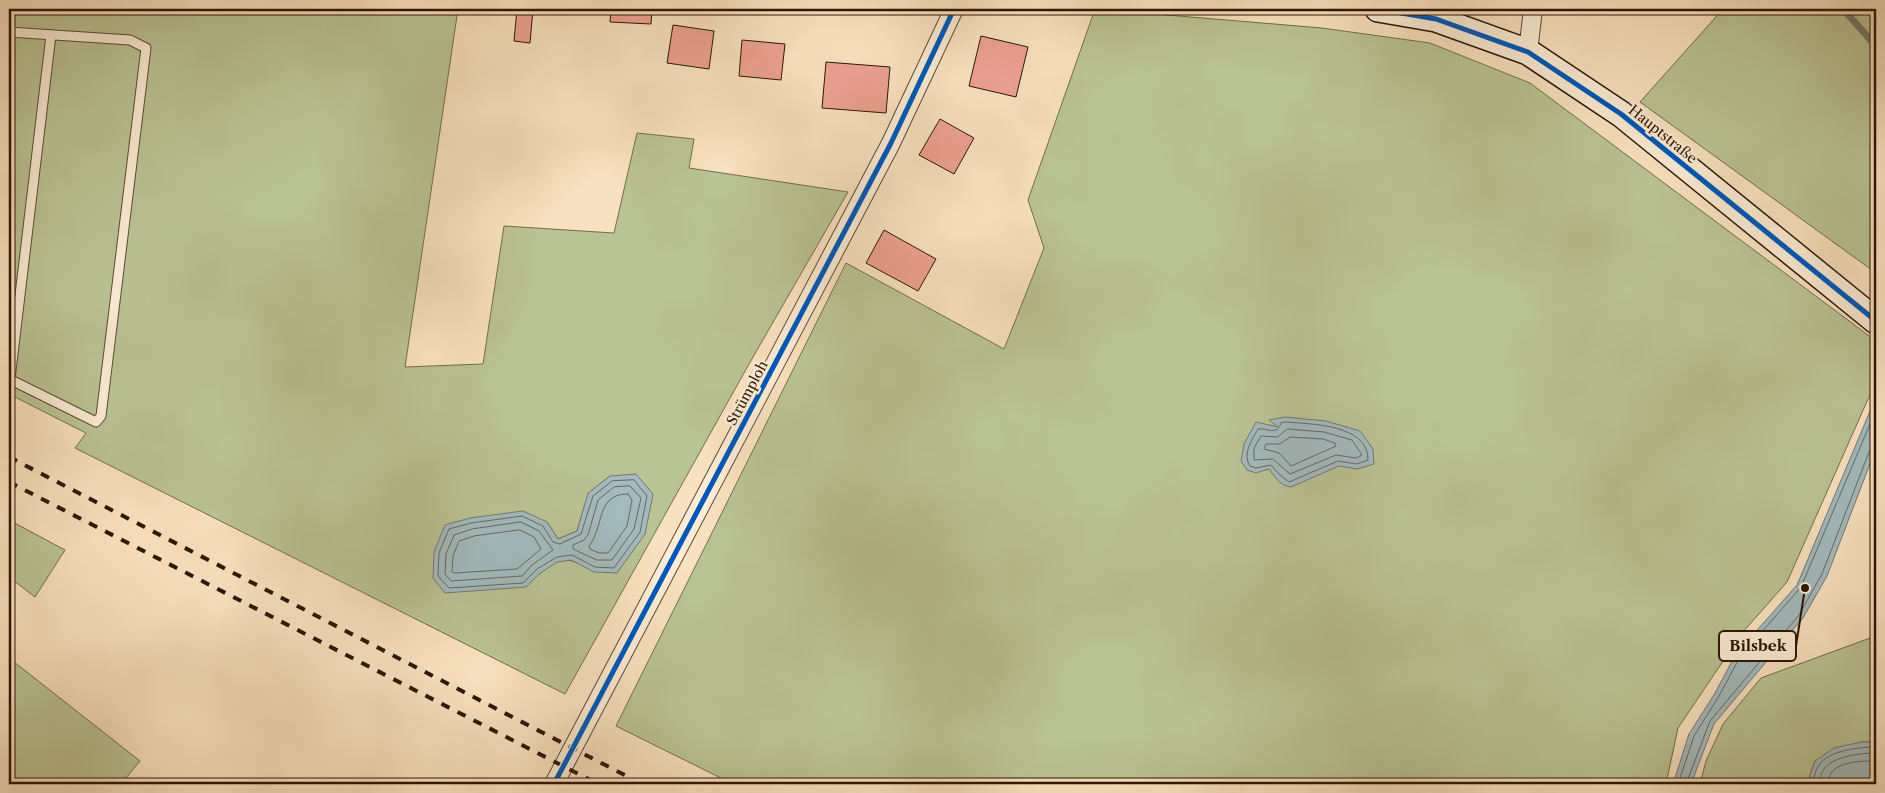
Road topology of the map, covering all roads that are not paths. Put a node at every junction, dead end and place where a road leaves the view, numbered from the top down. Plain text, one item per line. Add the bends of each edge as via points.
1 (954, 9) edge
2 (1378, 9) edge
3 (1533, 9) edge
4 (9, 32) edge
5 (51, 35) junction
6 (1528, 52) junction
7 (1876, 321) edge
8 (9, 379) edge
9 (554, 784) edge

1 - 9 street, Strümploh via 891,143
2 - 6 main road, Hauptstraße via 1436,19
3 - 6 street
4 - 5 lane
5 - 8 lane
5 - 8 lane via 130,40 146,48 102,416 96,422
6 - 7 main road, Hauptstraße via 1621,114

